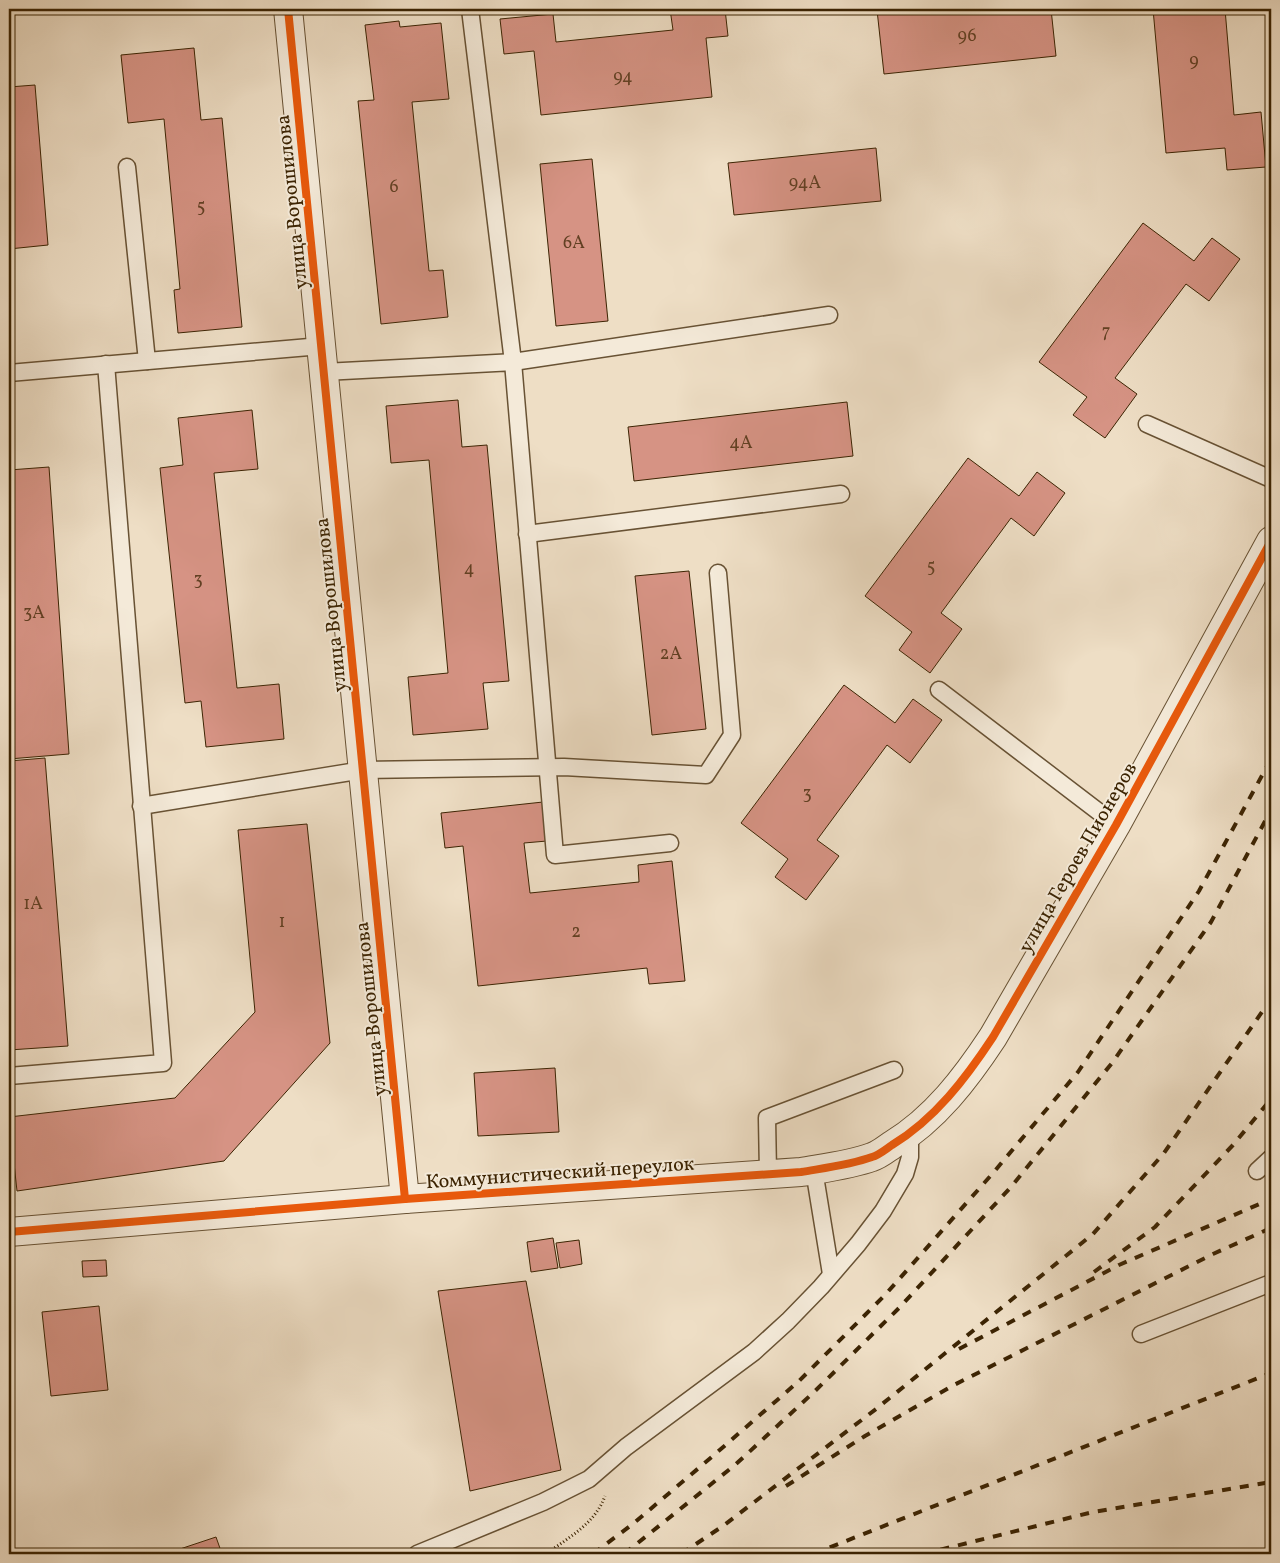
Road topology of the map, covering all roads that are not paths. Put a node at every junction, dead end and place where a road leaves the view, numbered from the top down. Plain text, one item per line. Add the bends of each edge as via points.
1 (288, 9) edge
2 (470, 9) edge
3 (127, 167) dead end
4 (829, 315) dead end
5 (321, 346) junction
6 (147, 361) junction
7 (512, 362) junction
8 (106, 364) junction
9 (324, 372) junction
10 (9, 373) edge
11 (1147, 424) dead end
12 (1271, 479) edge
13 (840, 494) dead end
14 (527, 534) junction
15 (1271, 541) edge
16 (718, 573) dead end
17 (939, 690) dead end
18 (548, 767) junction
19 (363, 770) junction
20 (141, 806) junction
21 (1116, 825) junction
22 (670, 843) dead end
23 (894, 1070) dead end
24 (9, 1076) edge
25 (910, 1135) junction
26 (874, 1157) joint
27 (1271, 1158) edge
28 (814, 1170) junction
29 (1257, 1171) dead end
30 (768, 1173) junction
31 (405, 1199) junction
32 (9, 1232) edge
33 (831, 1274) junction
34 (1271, 1283) edge
35 (1141, 1334) dead end
36 (417, 1554) edge

1 - 5 street, улица Ворошилова
2 - 7 lane
3 - 6 lane
4 - 7 lane
5 - 6 lane
5 - 9 street, улица Ворошилова
6 - 8 lane
7 - 9 lane
7 - 14 lane
8 - 10 lane
8 - 20 lane
9 - 19 street, улица Ворошилова
11 - 12 lane
13 - 14 lane
14 - 18 lane
15 - 21 street, улица Героев Пионеров
16 - 18 lane via 732,735 706,775
17 - 21 lane
18 - 19 lane
18 - 22 lane via 555,855
19 - 20 lane
19 - 31 street, улица Ворошилова
20 - 24 lane via 162,1063
21 - 25 street, улица Героев Пионеров via 994,1037 943,1104
23 - 30 lane via 767,1118
25 - 26 street, улица Героев Пионеров
25 - 33 lane via 910,1157 905,1174 878,1218
26 - 28 street, Коммунистический переулок
27 - 29 lane
28 - 30 street, Коммунистический переулок
28 - 33 lane
30 - 31 street, Коммунистический переулок
31 - 32 street, Коммунистический переулок
33 - 36 lane via 754,1352 626,1447 589,1479 543,1502
34 - 35 lane

